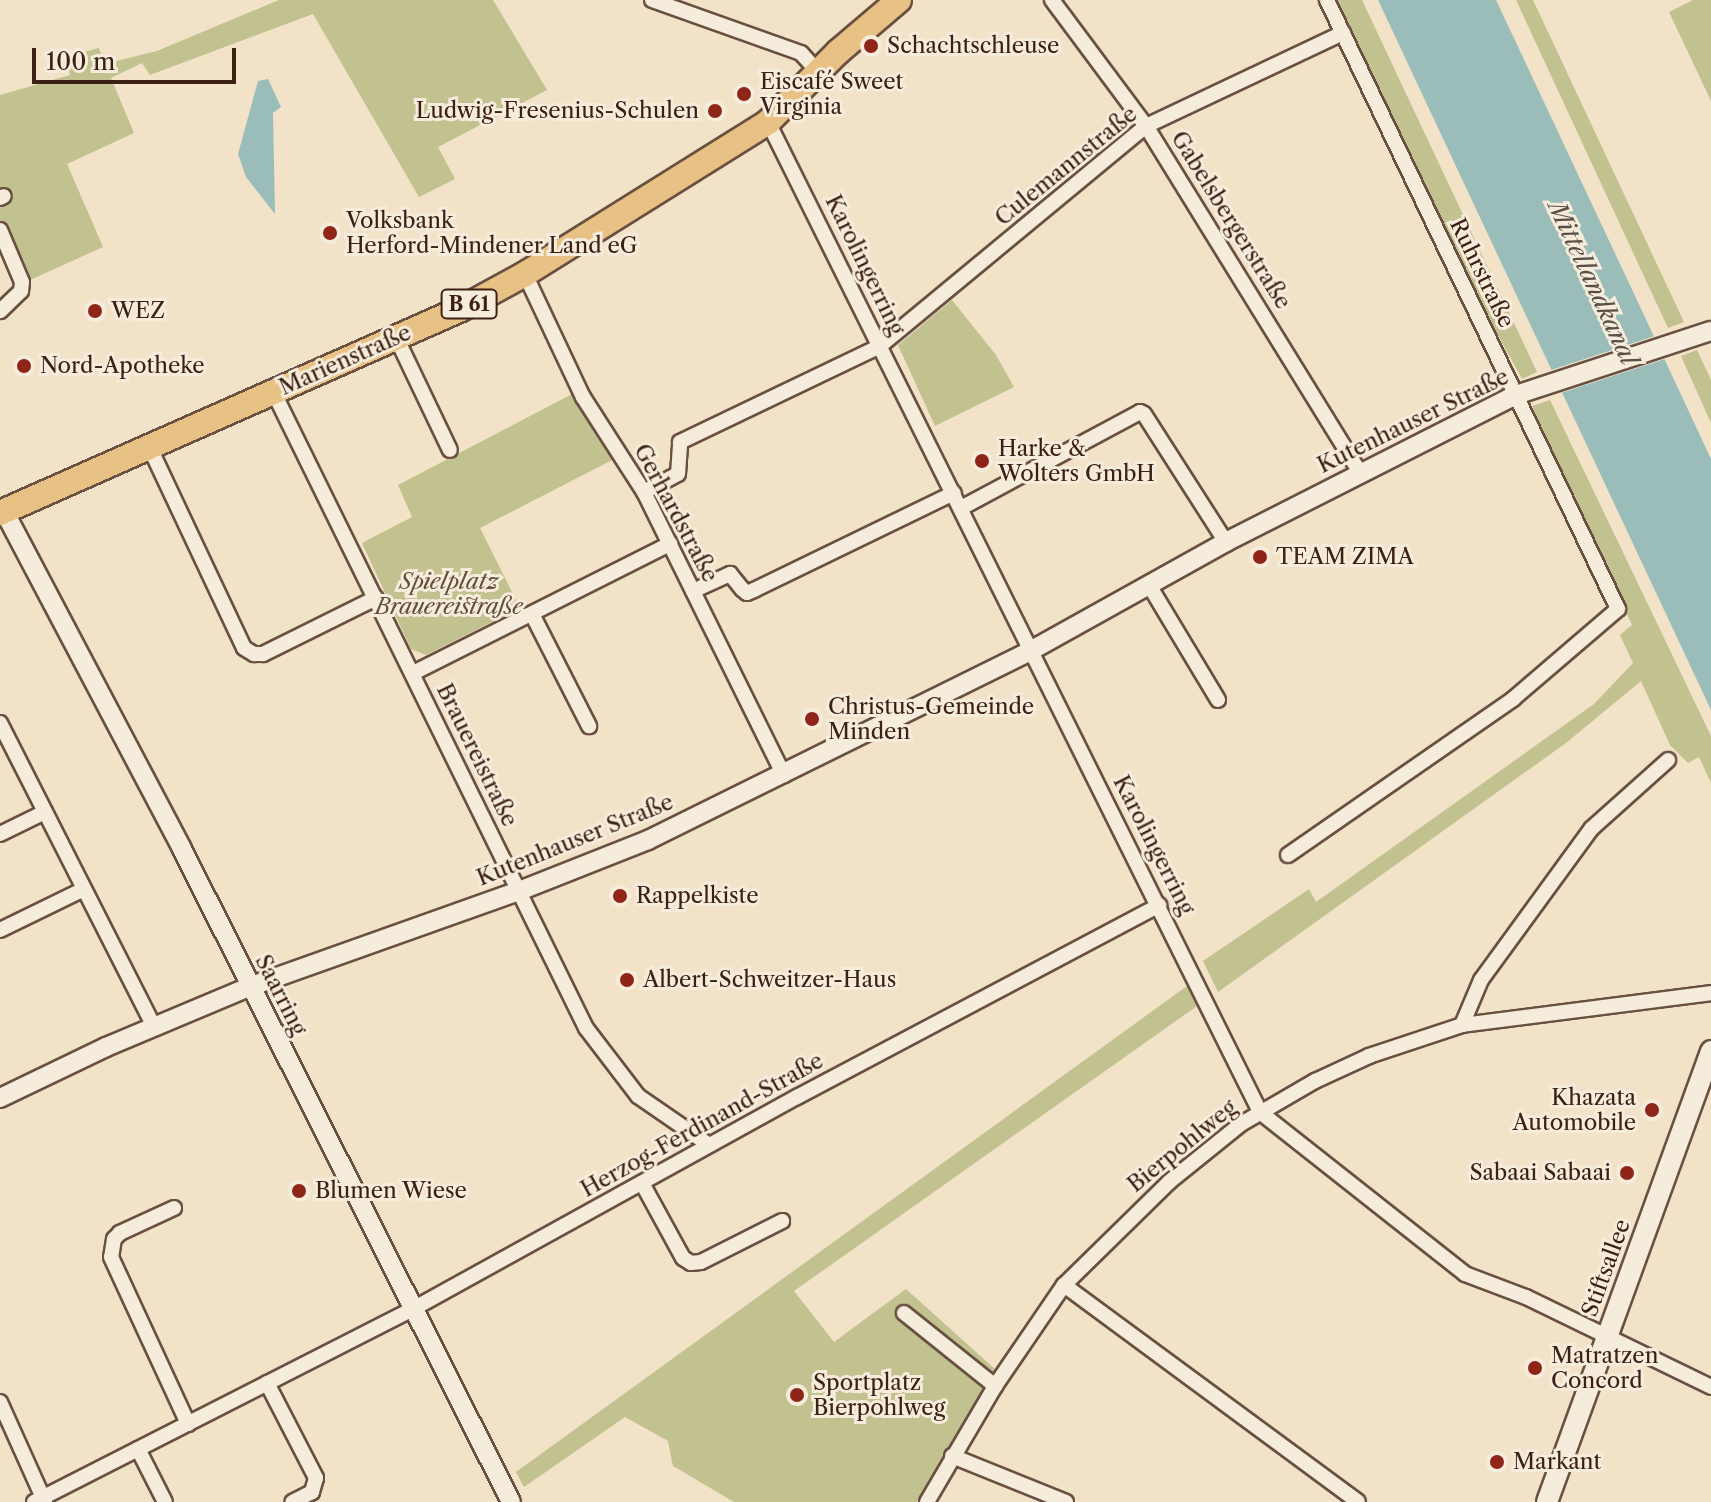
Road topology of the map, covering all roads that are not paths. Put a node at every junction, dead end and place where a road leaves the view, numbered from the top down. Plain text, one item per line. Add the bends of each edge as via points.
1 (652, 0) edge
2 (899, 0) edge
3 (1052, 0) edge
4 (1327, 0) edge
5 (1343, 33) junction
6 (818, 72) junction
7 (768, 122) junction
8 (1146, 126) junction
9 (0, 230) edge
10 (525, 274) junction
11 (0, 311) edge
12 (1711, 331) edge
13 (396, 337) junction
14 (880, 346) junction
15 (273, 391) junction
16 (1516, 395) junction
17 (149, 446) junction
18 (450, 450) dead end
19 (1360, 473) junction
20 (644, 492) junction
21 (954, 493) junction
22 (1, 508) edge
23 (961, 508) junction
24 (1226, 542) junction
25 (670, 544) junction
26 (1149, 585) junction
27 (693, 591) junction
28 (376, 598) junction
29 (532, 614) junction
30 (1032, 650) junction
31 (413, 673) junction
32 (1218, 700) dead end
33 (0, 711) edge
34 (0, 720) edge
35 (589, 726) dead end
36 (1668, 760) dead end
37 (784, 775) junction
38 (45, 812) junction
39 (0, 834) edge
40 (1288, 855) dead end
41 (84, 889) junction
42 (519, 891) junction
43 (1159, 905) junction
44 (0, 930) edge
45 (249, 987) junction
46 (1711, 993) edge
47 (1462, 1025) junction
48 (154, 1026) junction
49 (1711, 1051) edge
50 (0, 1098) edge
51 (1260, 1112) junction
52 (709, 1145) junction
53 (642, 1183) junction
54 (174, 1208) dead end
55 (782, 1221) dead end
56 (1064, 1285) junction
57 (411, 1310) junction
58 (904, 1313) dead end
59 (1607, 1335) junction
60 (267, 1383) junction
61 (995, 1386) junction
62 (1711, 1387) edge
63 (0, 1402) edge
64 (188, 1424) junction
65 (138, 1449) junction
66 (952, 1456) junction
67 (41, 1500) edge
68 (1056, 1500) edge
69 (165, 1502) edge
70 (292, 1502) edge
71 (511, 1502) edge
72 (927, 1502) edge
73 (1358, 1502) edge
74 (1547, 1502) edge

1 - 6 street via 801,53
2 - 6 main road, Marienstraße / B 61
3 - 8 street, Gabelsbergerstraße
4 - 5 street, Ruhrstraße
5 - 8 street, Culemannstraße
5 - 16 street, Ruhrstraße
6 - 7 main road, Marienstraße / B 61
7 - 10 main road, Marienstraße / B 61
7 - 14 street, Karolingerring
8 - 14 street, Culemannstraße
8 - 19 street, Gabelsbergerstraße
9 - 11 street via 22,282 21,291
10 - 13 main road, Marienstraße / B 61
10 - 20 street, Gerhardstraße via 583,397
12 - 16 street, Kutenhauser Straße
13 - 15 main road, Marienstraße / B 61
13 - 18 street
14 - 20 street, Culemannstraße via 680,442 678,474
14 - 21 street, Karolingerring
15 - 17 main road, Marienstraße / B 61
15 - 28 street, Brauereistraße
16 - 19 street, Kutenhauser Straße
16 - 40 street, Ruhrstraße via 1618,609 1513,699
17 - 22 main road, Marienstraße / B 61
17 - 28 street via 244,648 263,654
19 - 24 street, Kutenhauser Straße
20 - 25 street, Gerhardstraße
21 - 23 street, Karolingerring
21 - 27 street via 747,593 730,574
22 - 45 street, Saarring via 175,835
23 - 24 street via 1140,412
23 - 30 street, Karolingerring
24 - 26 street, Kutenhauser Straße
25 - 27 street, Gerhardstraße
25 - 29 street
26 - 30 street, Kutenhauser Straße
26 - 32 street
27 - 37 street, Gerhardstraße
28 - 31 street, Brauereistraße
29 - 31 street
29 - 35 street
30 - 37 street, Kutenhauser Straße
30 - 43 street, Karolingerring
31 - 42 street, Brauereistraße
33 - 34 street
34 - 38 street
36 - 47 street via 1592,828 1481,980
37 - 42 street, Kutenhauser Straße via 648,840
38 - 39 street
38 - 41 street
41 - 44 street
41 - 48 street
42 - 45 street, Kutenhauser Straße
42 - 52 street, Brauereistraße via 586,1028 611,1065 638,1096
43 - 51 street, Karolingerring
43 - 52 street, Herzog-Ferdinand-Straße
45 - 48 street, Kutenhauser Straße
45 - 57 street, Saarring
46 - 47 street, Bierpohlweg
47 - 51 street, Bierpohlweg via 1369,1056
48 - 50 street, Kutenhauser Straße
49 - 59 main road, Stiftsallee
51 - 56 street, Bierpohlweg via 1169,1182
51 - 59 street, Karolingerring via 1465,1274
52 - 53 street, Herzog-Ferdinand-Straße
53 - 55 street via 683,1258 691,1263
53 - 57 street, Herzog-Ferdinand-Straße
54 - 64 street via 120,1233 111,1257
56 - 61 street, Bierpohlweg
56 - 73 street
57 - 60 street, Herzog-Ferdinand-Straße
57 - 71 street, Saarring
58 - 61 street
59 - 62 street, Karolingerring
59 - 74 main road, Stiftsallee
60 - 64 street, Herzog-Ferdinand-Straße
60 - 70 street via 316,1478 312,1492
61 - 66 street, Bierpohlweg
63 - 67 street
64 - 65 street, Herzog-Ferdinand-Straße
65 - 67 street, Herzog-Ferdinand-Straße
65 - 69 street
66 - 68 street
66 - 72 street, Bierpohlweg

